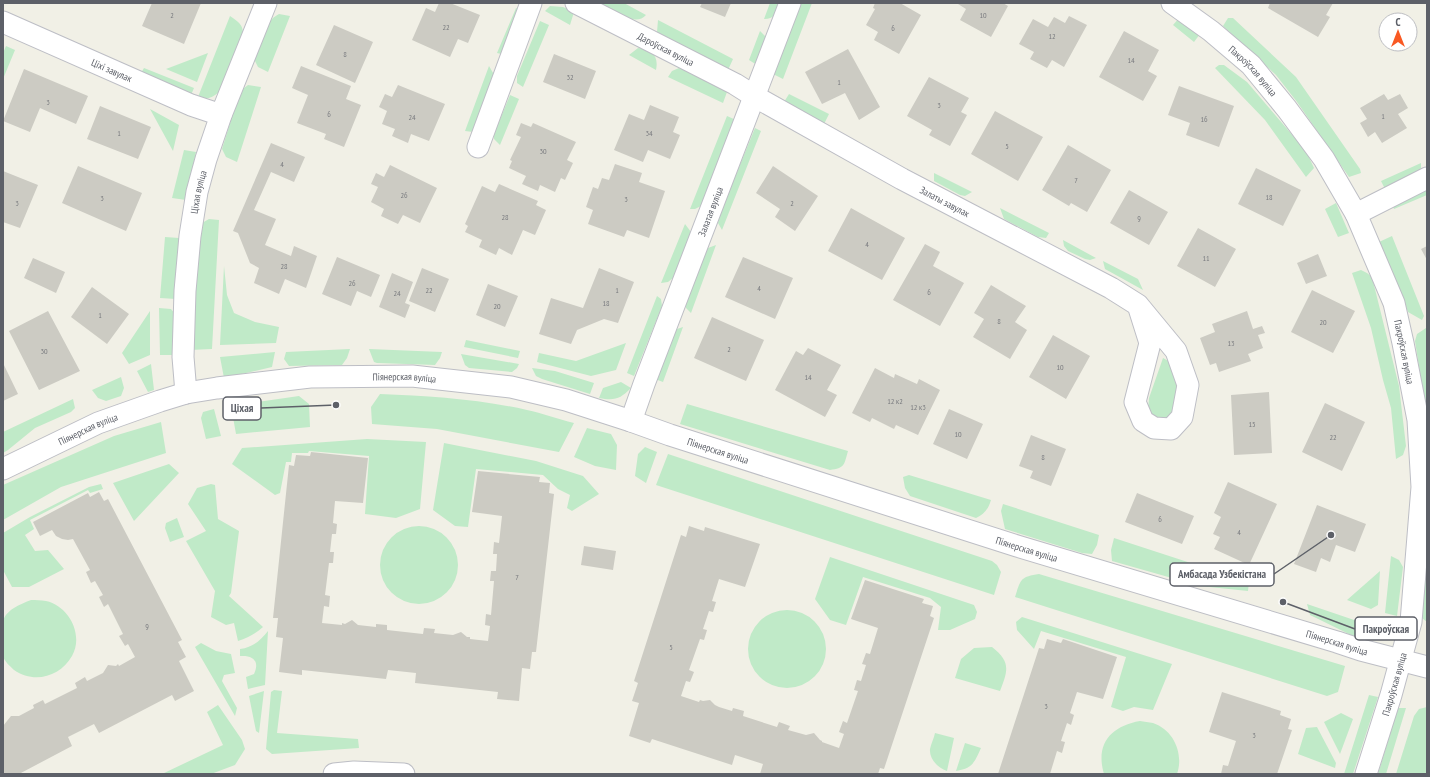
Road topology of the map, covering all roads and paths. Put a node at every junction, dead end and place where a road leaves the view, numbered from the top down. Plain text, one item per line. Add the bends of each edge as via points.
1 (266, 3) edge
2 (531, 3) edge
3 (576, 3) edge
4 (790, 3) edge
5 (1172, 3) edge
6 (1198, 10) edge
7 (4, 27) edge
8 (754, 96) junction
9 (221, 115) junction
10 (478, 147) dead end
11 (1427, 178) edge
12 (1356, 214) junction
13 (1138, 305) junction
14 (186, 393) junction
15 (631, 421) junction
16 (3, 469) edge
17 (1424, 487) edge
18 (1401, 660) junction
19 (1427, 667) edge
20 (334, 774) edge
21 (404, 774) edge
22 (1366, 774) edge

1 - 9 street, Ціхая вуліца
2 - 10 street
3 - 8 street, Дароўская вуліца
4 - 8 street, Залатая вуліца
5 - 6 street, Пакроўская вуліца
6 - 12 street, Пакроўская вуліца via 1282,103 1324,159
7 - 9 street, Ціхі завулак via 191,105
8 - 13 street, Залаты завулак via 902,178 1111,288
8 - 15 street, Залатая вуліца
9 - 14 street, Ціхая вуліца via 206,159 190,236 183,357
11 - 12 street
12 - 17 street, Пакроўская вуліца via 1394,303 1404,343 1418,420
13 - 13 street, Залаты завулак via 1176,351 1188,386 1182,417 1171,429 1154,428 1143,421 1135,402 1150,342
14 - 15 street, Піянерская вуліца via 310,377 412,376 511,387 566,400
14 - 16 street, Піянерская вуліца via 98,423
15 - 18 street, Піянерская вуліца via 1017,546
17 - 18 street, Пакроўская вуліца via 1411,622
18 - 19 street, Піянерская вуліца
18 - 22 street, Пакроўская вуліца
20 - 21 street

